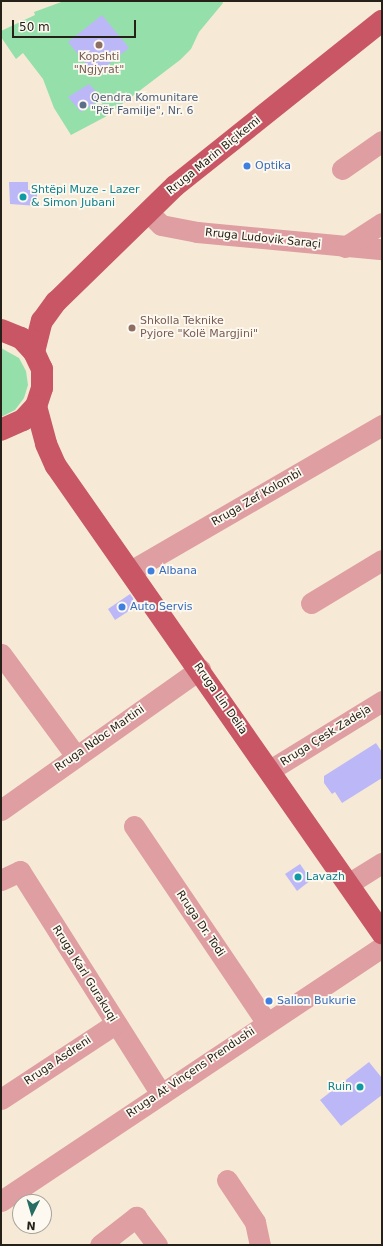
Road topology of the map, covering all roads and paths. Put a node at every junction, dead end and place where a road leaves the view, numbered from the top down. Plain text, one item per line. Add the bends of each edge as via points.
1 (382, 21) edge
2 (382, 141) edge
3 (342, 169) dead end
4 (149, 213) junction
5 (382, 223) edge
6 (345, 247) junction
7 (382, 250) edge
8 (56, 302) junction
9 (1, 330) edge
10 (34, 352) junction
11 (36, 406) junction
12 (382, 425) edge
13 (5, 429) edge
14 (56, 466) junction
15 (382, 560) edge
16 (132, 570) junction
17 (311, 603) dead end
18 (1, 654) edge
19 (200, 669) junction
20 (382, 701) edge
21 (76, 756) junction
22 (270, 770) junction
23 (1, 810) edge
24 (134, 826) dead end
25 (382, 863) edge
26 (1, 880) edge
27 (348, 884) junction
28 (382, 933) edge
29 (382, 947) edge
30 (266, 1022) junction
31 (114, 1024) junction
32 (162, 1094) junction
33 (1, 1099) edge
34 (227, 1180) dead end
35 (1, 1201) edge
36 (100, 1245) edge
37 (157, 1245) edge
38 (260, 1245) edge

1 - 4 main road, Rruga Marin Biçikemi via 175,186
2 - 3 street
4 - 6 street, Rruga Ludovik Saraçi via 161,225 197,232
4 - 8 main road, Rruga Marin Biçikemi
5 - 6 street
6 - 7 street, Rruga Ludovik Saraçi
8 - 9 main road, Rruga Marin Biçikemi via 32,317
8 - 10 main road, Rruga Marin Biçikemi via 42,321
9 - 10 main road via 21,338
10 - 11 main road via 42,376 42,388
11 - 13 main road via 23,420
11 - 14 main road, Rruga Lin Delia via 46,444
12 - 16 street, Rruga Zef Kolombi
13 - 14 main road, Rruga Lin Delia via 39,448
14 - 16 main road, Rruga Lin Delia
15 - 17 street
16 - 19 main road, Rruga Lin Delia
18 - 21 street
19 - 21 street, Rruga Ndoc Martini
19 - 22 main road, Rruga Lin Delia
20 - 22 street, Rruga Çesk Zadeja
21 - 23 street, Rruga Ndoc Martini
22 - 27 main road, Rruga Lin Delia
24 - 30 street, Rruga Dr. Todi
25 - 27 street
26 - 31 street, Rruga Karl Gurakuqi via 20,871
27 - 28 main road, Rruga Lin Delia
29 - 30 street, Rruga At Vinçens Prendushi
30 - 32 street, Rruga At Vinçens Prendushi
31 - 32 street, Rruga Karl Gurakuqi
31 - 33 street, Rruga Asdreni
32 - 35 street, Rruga At Vinçens Prendushi
34 - 38 street via 255,1222
36 - 37 street via 136,1217

